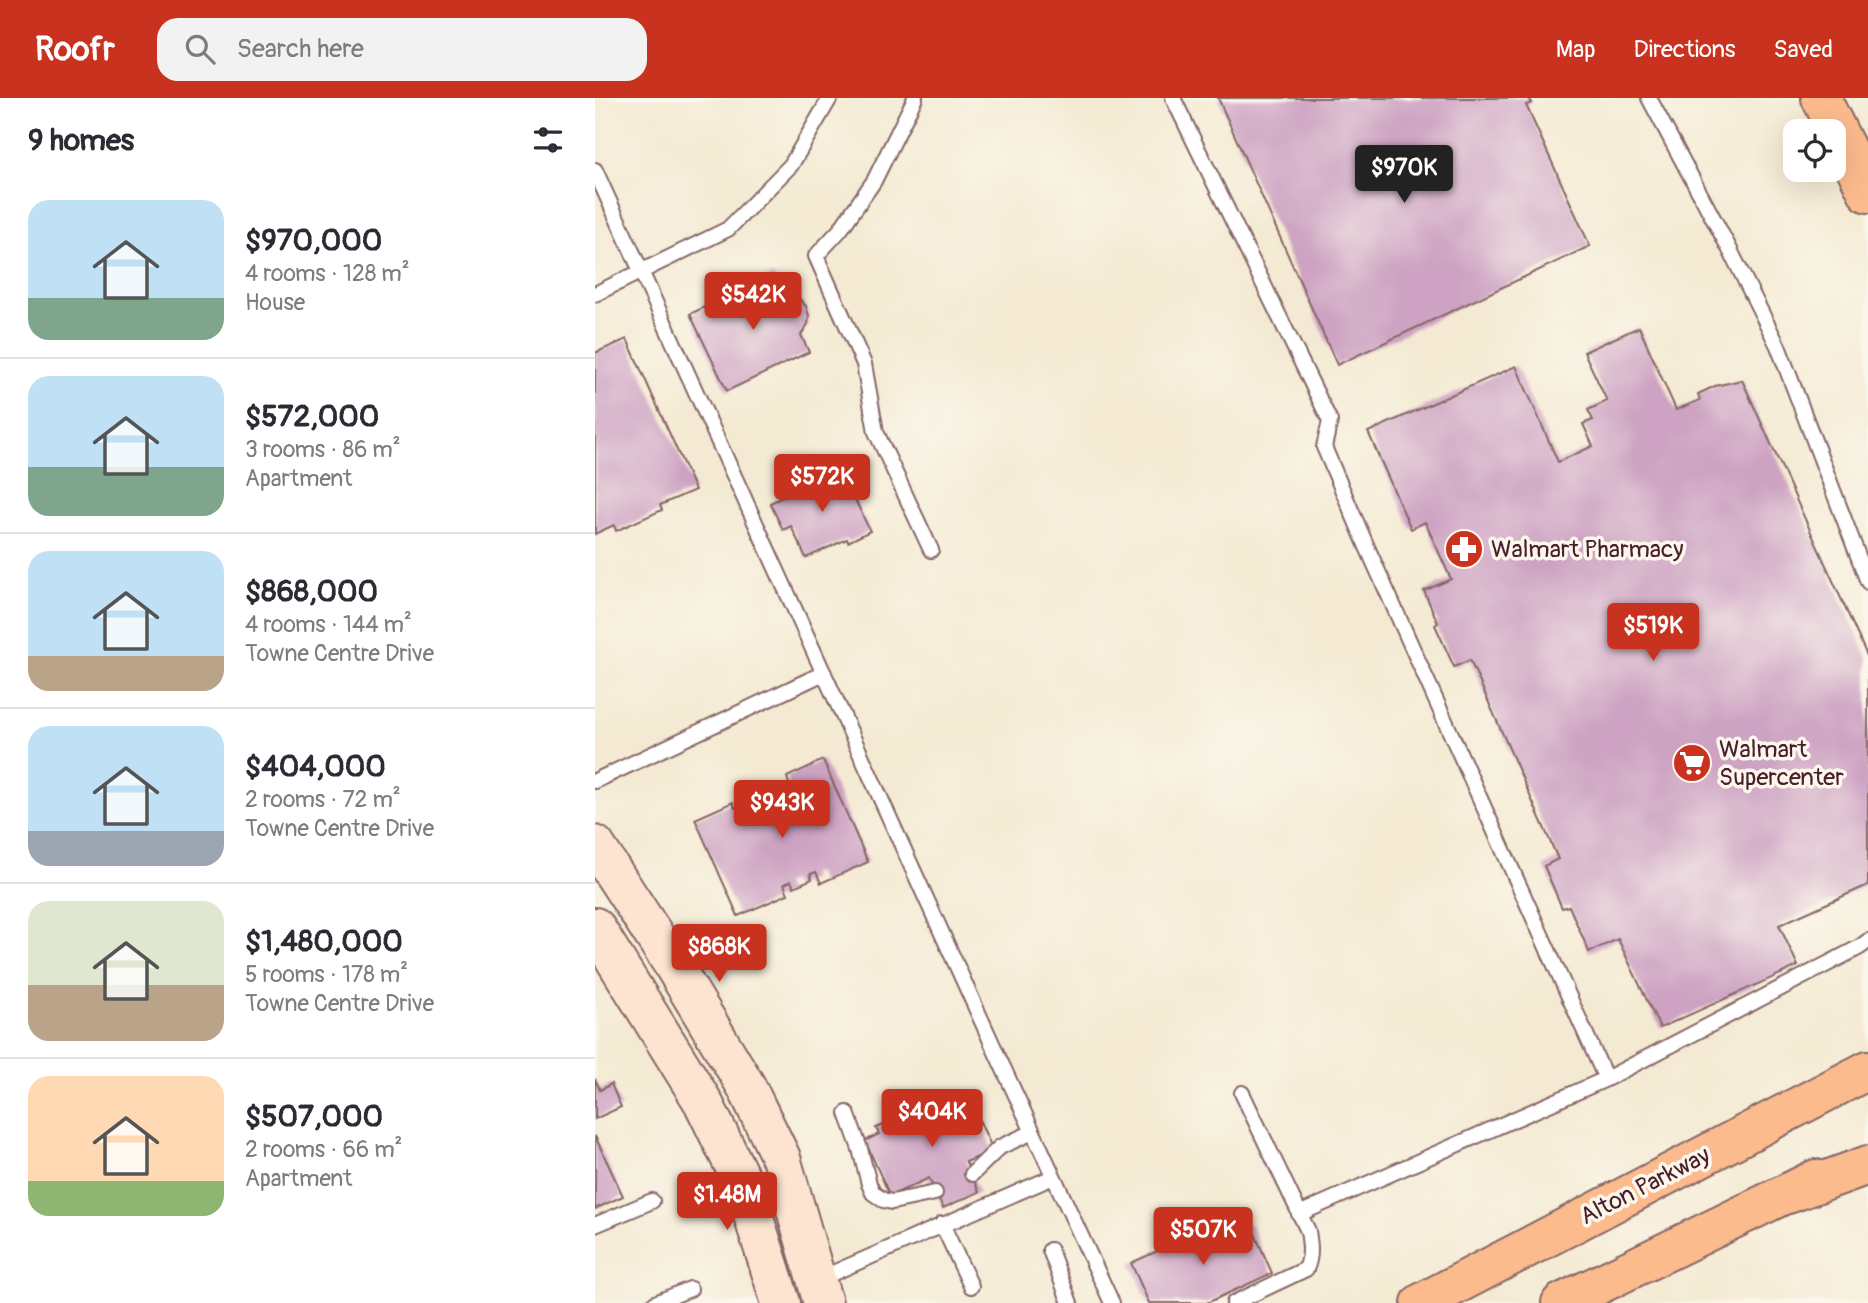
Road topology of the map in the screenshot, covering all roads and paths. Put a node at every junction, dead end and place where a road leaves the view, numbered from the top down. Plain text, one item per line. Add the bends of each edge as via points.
1 (829, 98) edge
2 (915, 98) edge
3 (1173, 98) edge
4 (1649, 98) edge
5 (1821, 98) edge
6 (595, 170) edge
7 (1868, 193) edge
8 (642, 273) junction
9 (595, 294) edge
10 (931, 550) dead end
11 (1868, 582) edge
12 (824, 673) junction
13 (595, 781) edge
14 (595, 845) edge
15 (595, 927) edge
16 (1868, 941) edge
17 (1868, 1070) edge
18 (1606, 1079) junction
19 (1242, 1093) dead end
20 (846, 1113) dead end
21 (1033, 1132) junction
22 (1868, 1153) edge
23 (1868, 1165) edge
24 (972, 1174) dead end
25 (1053, 1177) junction
26 (935, 1193) dead end
27 (1788, 1194) junction
28 (652, 1201) dead end
29 (1299, 1214) junction
30 (943, 1224) junction
31 (595, 1225) edge
32 (1050, 1250) dead end
33 (971, 1286) dead end
34 (690, 1289) dead end
35 (820, 1292) edge
36 (655, 1303) edge
37 (781, 1303) edge
38 (1070, 1303) edge
39 (1112, 1303) edge
40 (1234, 1303) edge
41 (1421, 1303) edge
42 (1561, 1303) edge

1 - 8 lane via 791,165 728,229
2 - 10 lane via 874,181 816,256 864,364 876,432
3 - 18 lane via 1330,421 1324,447 1357,526
4 - 11 lane via 1778,346
5 - 7 main road
6 - 8 lane
8 - 9 lane
8 - 12 lane
12 - 13 lane
12 - 21 lane
14 - 35 main road via 746,1086 781,1158
15 - 37 main road via 703,1102 743,1184
16 - 18 lane
17 - 41 main road, Alton Parkway
18 - 29 lane
19 - 29 lane
20 - 26 lane via 873,1193 893,1202
21 - 24 lane via 1000,1147
21 - 25 lane
22 - 27 main road
23 - 27 main road
25 - 30 lane
25 - 39 lane
27 - 42 main road
28 - 31 lane
29 - 40 lane via 1308,1231 1310,1261 1306,1269
30 - 33 lane
30 - 35 lane
32 - 38 lane
34 - 36 lane

